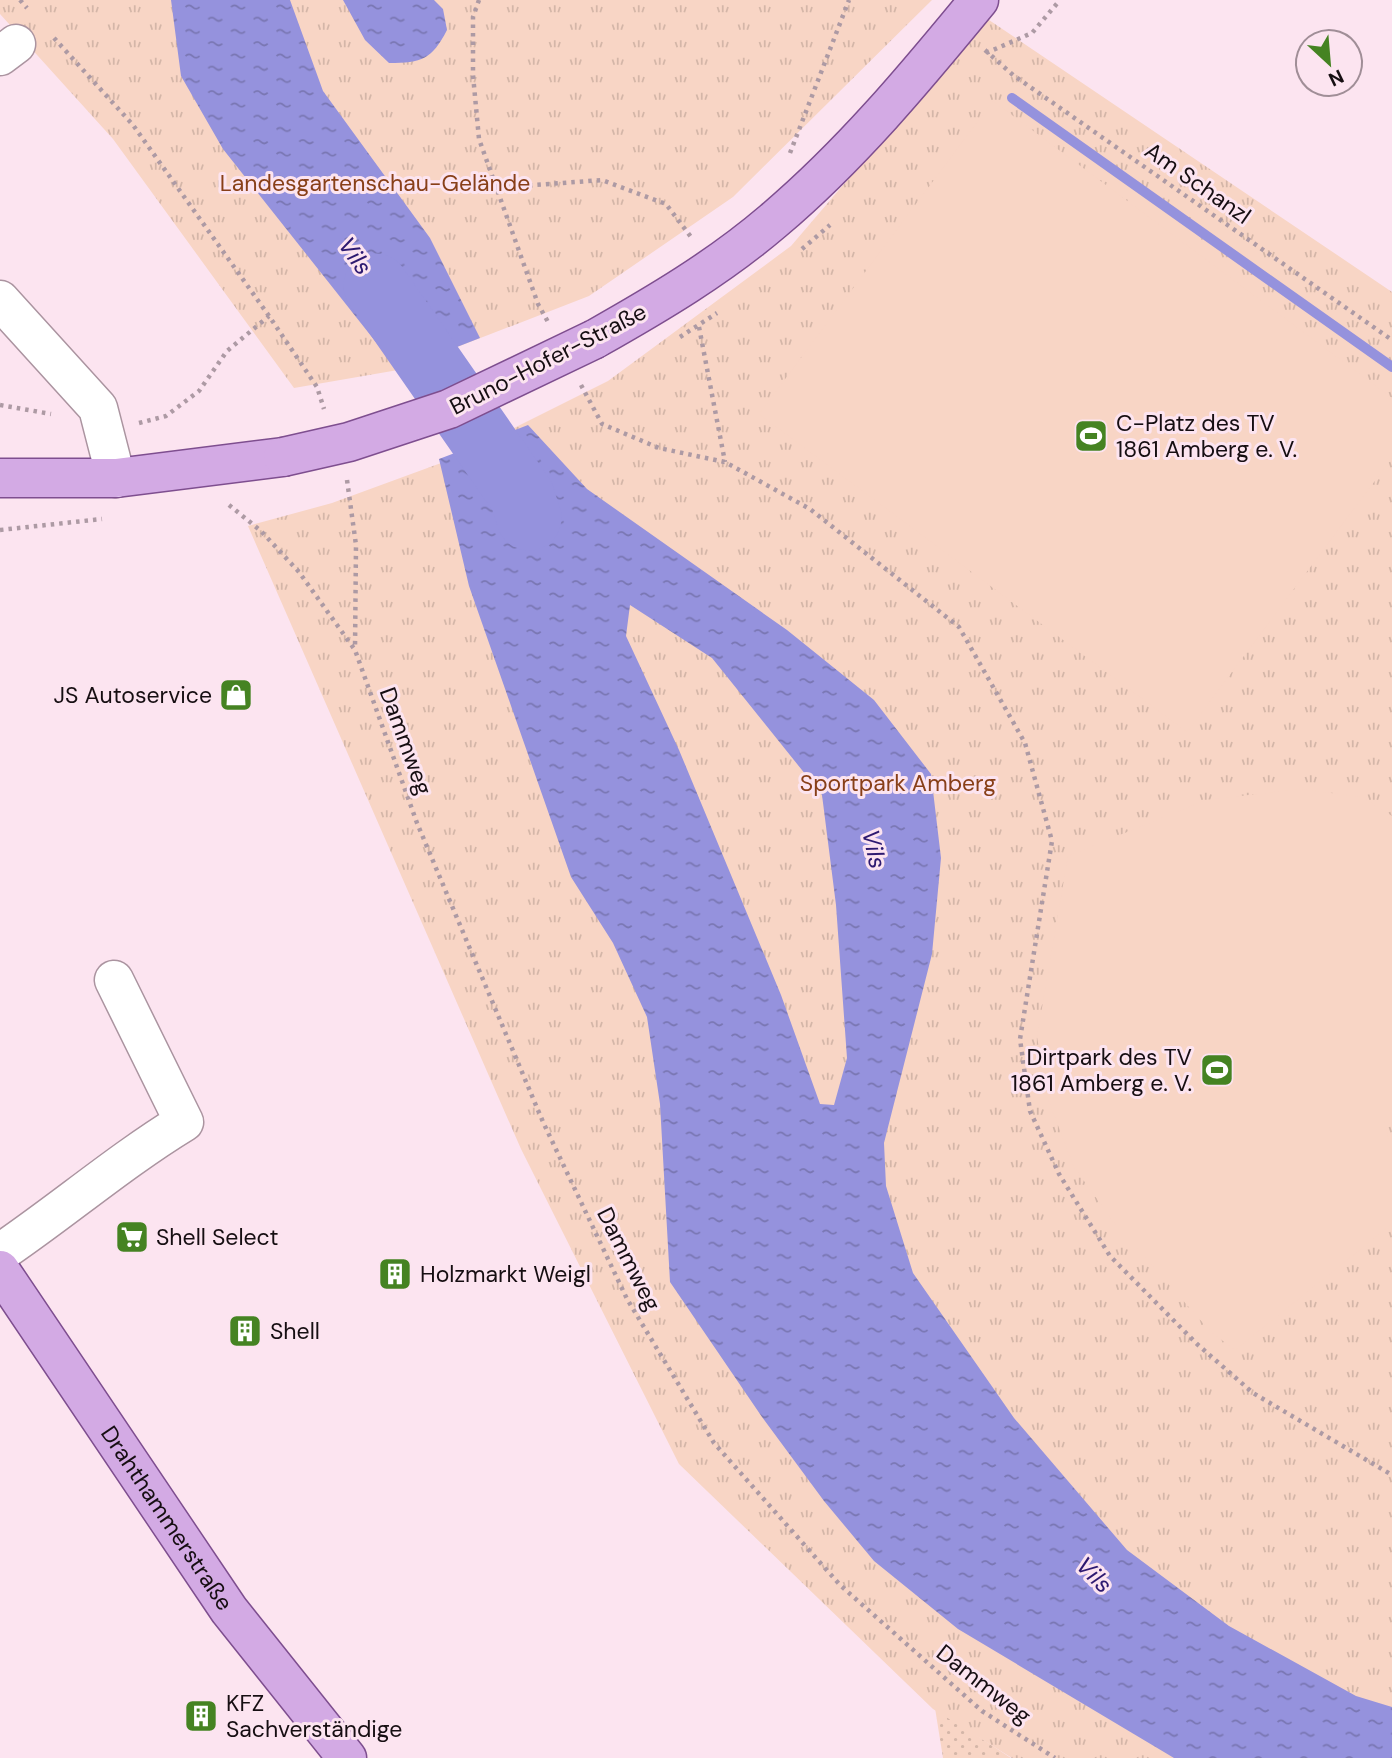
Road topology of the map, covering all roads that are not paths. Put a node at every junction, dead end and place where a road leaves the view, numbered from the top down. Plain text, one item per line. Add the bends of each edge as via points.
1 (979, 0) edge
2 (0, 300) edge
3 (0, 478) edge
4 (116, 478) junction
5 (114, 980) dead end
6 (0, 1253) edge
7 (0, 1270) edge
8 (347, 1758) edge

1 - 4 main road, Bruno-Hofer-Straße, bridge via 876,124 772,222 681,290 596,339 449,410 349,442 282,457
2 - 4 lane via 98,408
3 - 4 main road, Bruno-Hofer-Straße
5 - 6 lane via 184,1122 144,1146 48,1222
7 - 8 main road, Drahthammerstraße via 229,1610

